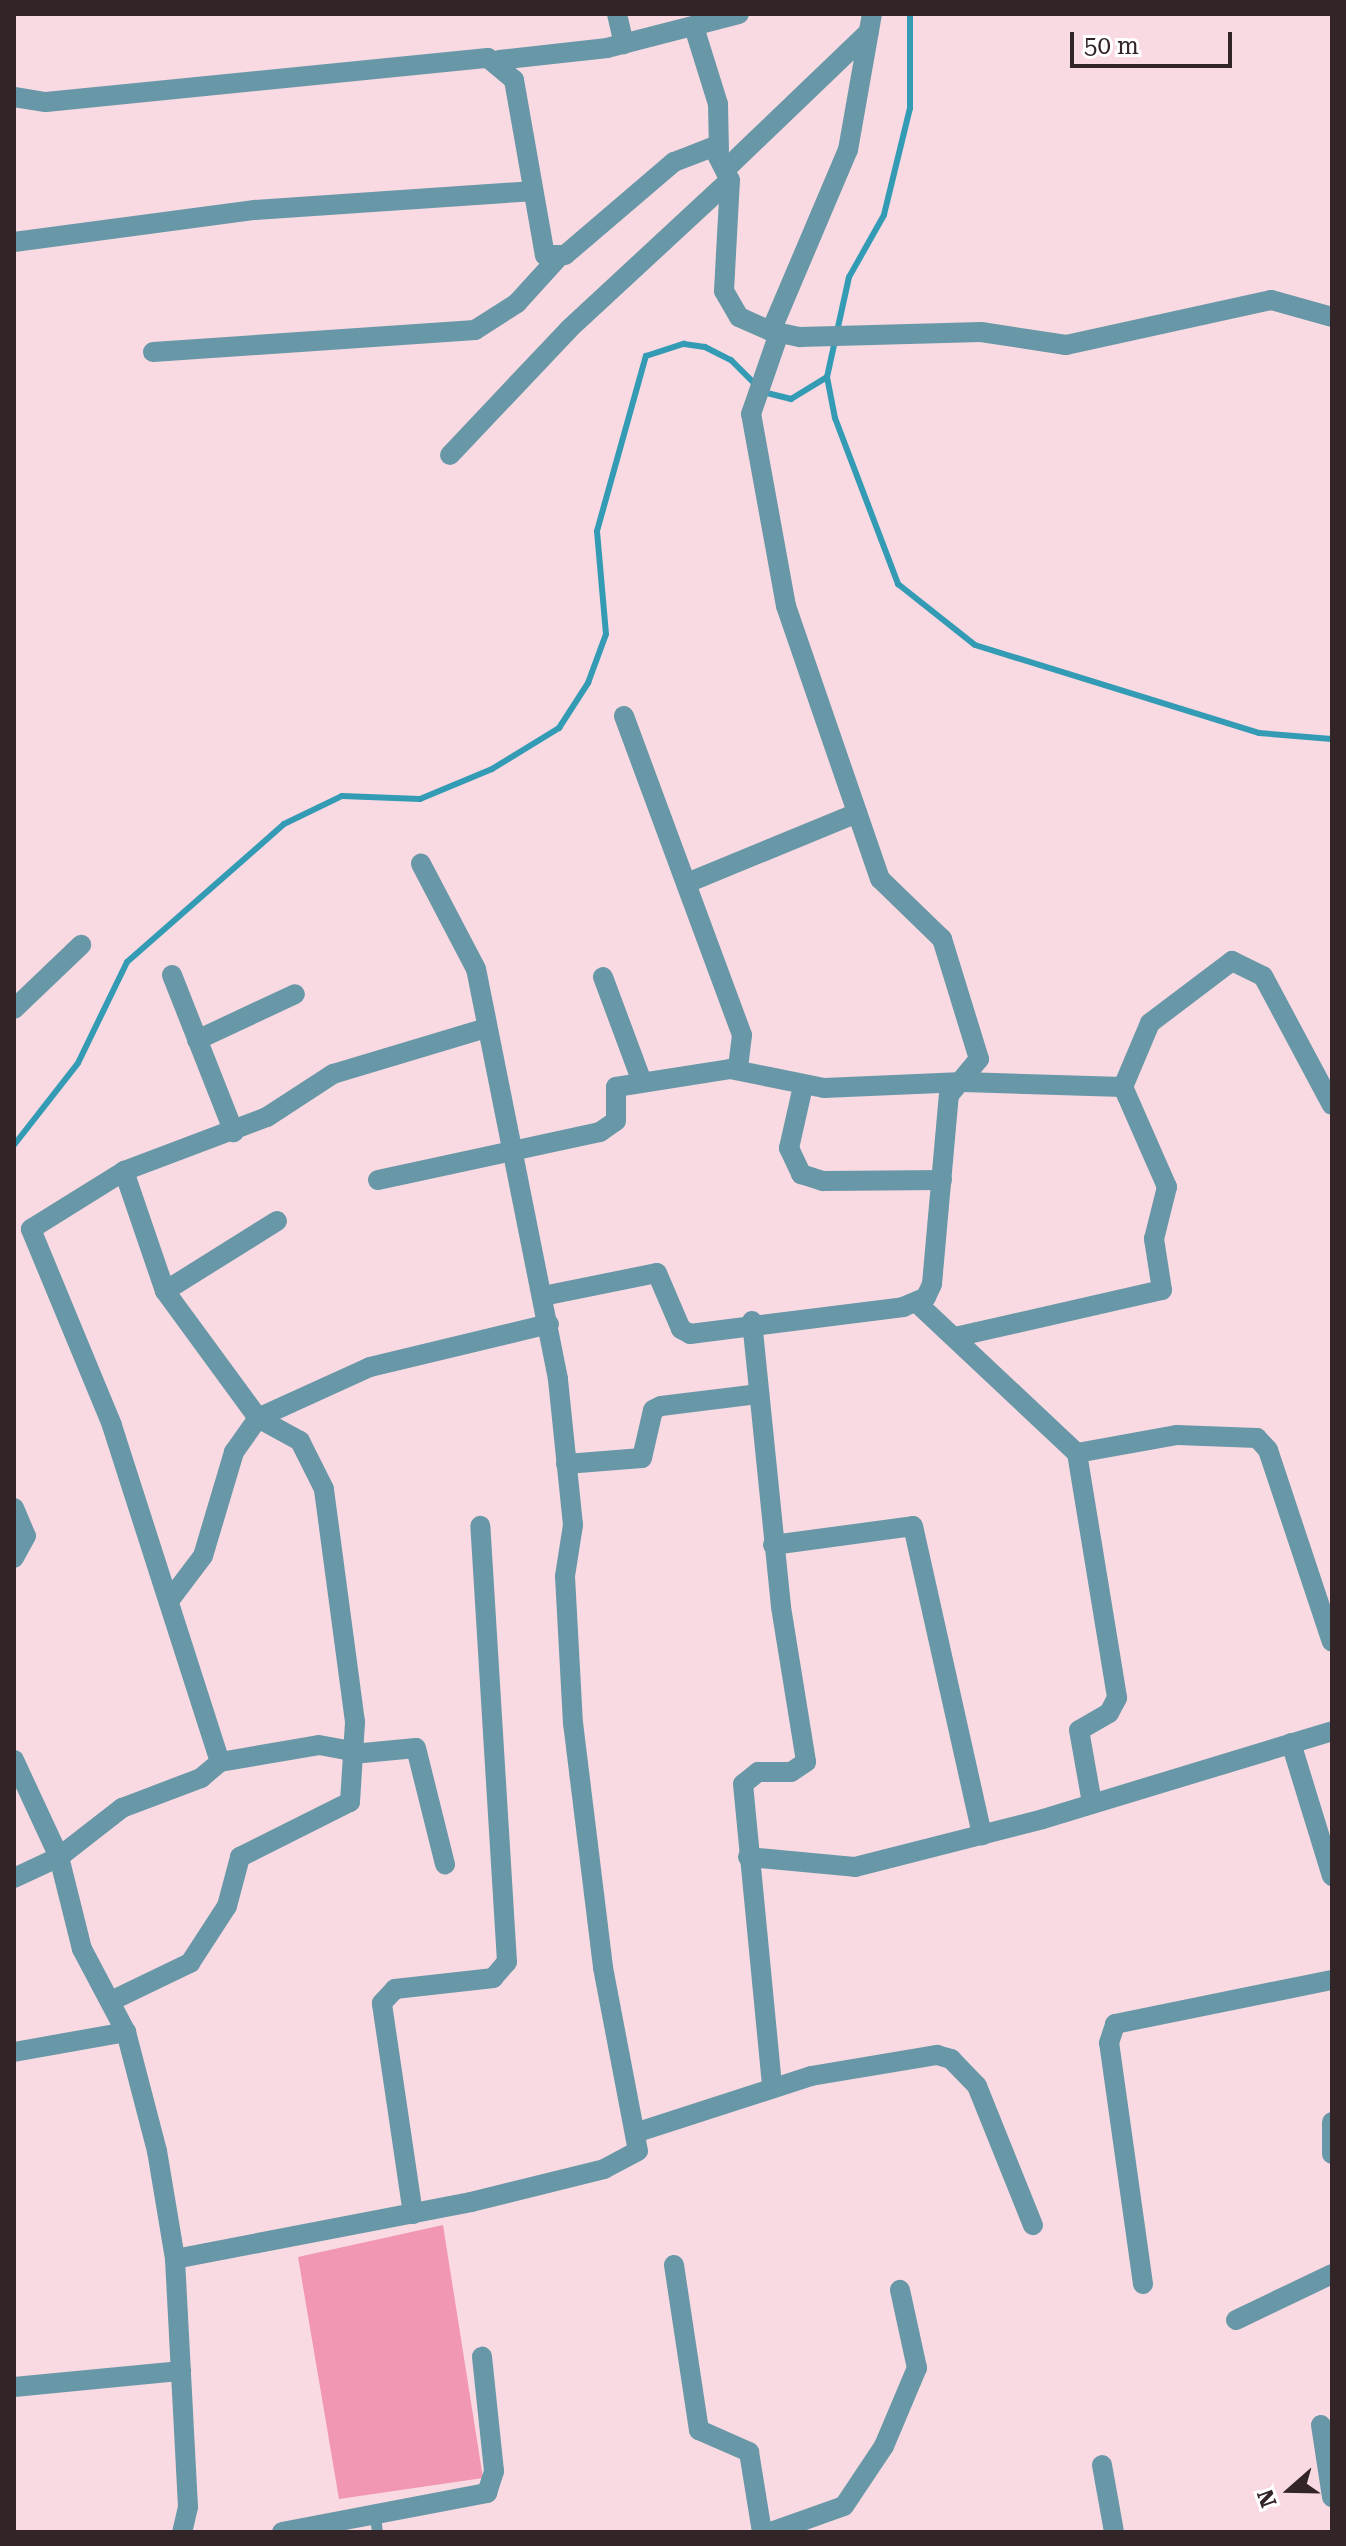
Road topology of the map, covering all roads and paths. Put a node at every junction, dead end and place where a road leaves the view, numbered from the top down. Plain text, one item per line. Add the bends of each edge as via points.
1 (617, 14) edge
2 (739, 14) edge
3 (870, 23) edge
4 (694, 27) junction
5 (624, 44) junction
6 (499, 60) junction
7 (14, 97) edge
8 (726, 166) junction
9 (531, 191) junction
10 (14, 242) edge
11 (558, 258) junction
12 (1332, 317) edge
13 (775, 332) junction
14 (153, 352) dead end
15 (450, 455) dead end
16 (624, 716) dead end
17 (857, 813) junction
18 (421, 864) dead end
19 (687, 883) junction
20 (81, 945) dead end
21 (172, 975) dead end
22 (603, 977) dead end
23 (295, 994) dead end
24 (14, 1009) edge
25 (486, 1028) junction
26 (197, 1040) junction
27 (738, 1069) junction
28 (642, 1082) junction
29 (963, 1082) junction
30 (803, 1086) junction
31 (1123, 1087) junction
32 (1332, 1105) edge
33 (234, 1132) junction
34 (516, 1154) junction
35 (124, 1171) junction
36 (378, 1180) dead end
37 (942, 1180) junction
38 (277, 1221) dead end
39 (165, 1291) junction
40 (543, 1296) junction
41 (917, 1303) junction
42 (752, 1321) junction
43 (549, 1324) junction
44 (955, 1337) junction
45 (759, 1394) junction
46 (258, 1418) junction
47 (1077, 1453) junction
48 (566, 1464) junction
49 (14, 1508) edge
50 (480, 1526) dead end
51 (773, 1545) junction
52 (14, 1558) edge
53 (172, 1597) junction
54 (1332, 1642) edge
55 (1332, 1731) edge
56 (1291, 1743) junction
57 (351, 1750) junction
58 (14, 1760) edge
59 (220, 1762) junction
60 (1092, 1803) junction
61 (982, 1835) junction
62 (59, 1857) junction
63 (748, 1857) junction
64 (445, 1864) dead end
65 (1332, 1876) edge
66 (14, 1878) edge
67 (1332, 1980) edge
68 (111, 2001) junction
69 (126, 2032) junction
70 (14, 2052) edge
71 (772, 2086) junction
72 (1332, 2122) edge
73 (638, 2132) junction
74 (1332, 2154) edge
75 (413, 2214) junction
76 (1033, 2225) dead end
77 (175, 2259) junction
78 (674, 2265) dead end
79 (1332, 2274) edge
80 (1143, 2284) dead end
81 (900, 2290) dead end
82 (1236, 2320) dead end
83 (482, 2357) dead end
84 (181, 2371) junction
85 (14, 2387) edge
86 (1321, 2425) dead end
87 (1102, 2465) dead end
88 (1332, 2497) edge
89 (376, 2524) edge
90 (182, 2532) edge
91 (282, 2532) edge
92 (762, 2532) edge
93 (771, 2532) edge
94 (1114, 2532) edge

1 - 5 street
2 - 4 street
3 - 8 street
3 - 13 street via 848,150
4 - 5 street
4 - 8 street via 718,104
5 - 6 street
6 - 7 street via 46,102
6 - 9 street via 516,89
8 - 11 street via 705,146 687,153
8 - 13 street via 724,291 739,317
8 - 15 street
9 - 10 street via 255,210
9 - 11 street via 541,249
11 - 14 street via 499,319 475,330
12 - 13 street via 1271,300 1085,344 981,332 800,337
13 - 17 street via 754,391 752,434 769,540
16 - 19 street
17 - 19 street
17 - 29 street via 880,879 932,923 949,954 979,1059
18 - 25 street via 470,948
19 - 27 street via 742,1035
20 - 24 street
21 - 26 street
22 - 28 street
23 - 26 street
25 - 33 street via 333,1074
25 - 34 street
26 - 33 street
27 - 28 street
27 - 30 street
28 - 34 street via 614,1089 611,1127
29 - 30 street
29 - 31 street
29 - 37 street via 949,1095
30 - 37 street via 789,1148 801,1174 823,1181
31 - 32 street via 1150,1023 1202,978 1241,961 1263,976
31 - 44 street via 1167,1187 1154,1239 1162,1290
33 - 35 street
34 - 36 street
34 - 40 street
35 - 39 street
35 - 53 street via 31,1229
37 - 41 street via 932,1284
38 - 39 street
39 - 46 street
40 - 42 street via 646,1271 663,1279 681,1329
40 - 43 street
41 - 42 street
41 - 44 street
42 - 45 street
43 - 46 street via 370,1367
43 - 48 street
44 - 47 street
45 - 48 street via 661,1406 653,1410 642,1458
45 - 51 street
46 - 53 street via 234,1452 203,1556
46 - 57 street via 300,1441 319,1468 337,1556 355,1722
47 - 54 street via 1177,1435 1257,1438 1268,1450
47 - 60 street via 1117,1698 1109,1713 1079,1730
48 - 73 street via 573,1724 603,1967
49 - 52 street via 26,1545
50 - 75 street via 507,1962 493,1978 395,1989 382,2003
51 - 61 street via 913,1526
51 - 63 street via 806,1762 791,1772 745,1776
53 - 59 street
55 - 56 street
56 - 60 street
56 - 65 street
57 - 59 street via 319,1745
57 - 64 street via 422,1754
57 - 68 street via 350,1802 344,1809 240,1857 227,1906 190,1963
58 - 62 street
59 - 62 street via 106,1817
60 - 61 street
61 - 63 street via 837,1869 794,1857
62 - 66 street
62 - 68 street via 72,1921
63 - 71 street
67 - 80 street via 1115,2024 1109,2043
68 - 69 street
69 - 70 street
69 - 77 street
71 - 73 street
71 - 76 street via 903,2056 951,2059 977,2086
72 - 74 street
73 - 75 street via 638,2151 616,2164
75 - 77 street
77 - 84 street
78 - 92 street via 699,2430 749,2452
79 - 82 street
81 - 93 street via 917,2368 884,2446 844,2506
83 - 89 street via 494,2471 487,2493
84 - 85 street
84 - 90 street via 188,2507
86 - 88 street
87 - 94 street
89 - 91 street

